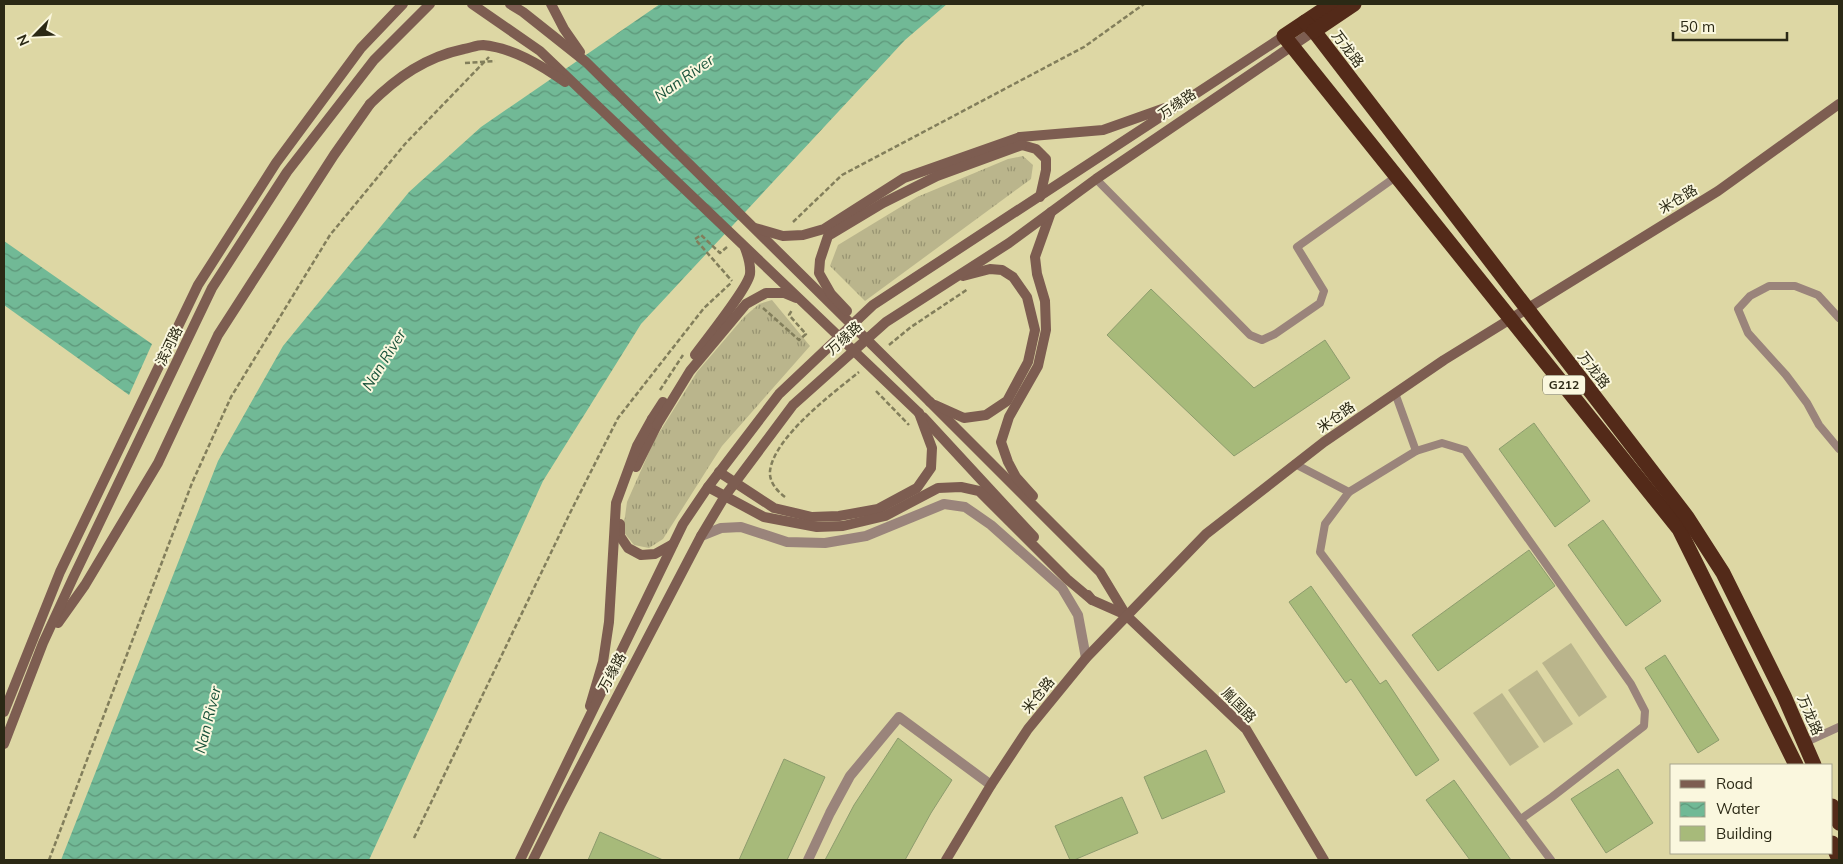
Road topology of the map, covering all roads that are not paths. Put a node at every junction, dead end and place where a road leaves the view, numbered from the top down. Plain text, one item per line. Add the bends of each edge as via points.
1 (403, 4) edge
2 (430, 4) edge
3 (472, 4) edge
4 (510, 4) edge
5 (551, 4) edge
6 (1332, 4) edge
7 (1354, 4) edge
8 (1309, 26) junction
9 (1288, 41) junction
10 (586, 62) junction
11 (590, 98) junction
12 (1180, 103) junction
13 (1839, 104) edge
14 (1021, 141) junction
15 (1397, 176) junction
16 (1096, 179) junction
17 (1040, 197) junction
18 (1051, 212) junction
19 (754, 227) junction
20 (744, 244) junction
21 (954, 278) junction
22 (804, 302) junction
23 (1526, 308) junction
24 (1511, 318) junction
25 (1839, 318) edge
26 (1395, 393) junction
27 (930, 402) junction
28 (919, 413) junction
29 (655, 422) junction
30 (1839, 449) edge
31 (1416, 451) junction
32 (1295, 464) junction
33 (720, 472) junction
34 (735, 483) junction
35 (708, 487) junction
36 (1349, 492) junction
37 (725, 496) junction
38 (701, 536) junction
39 (673, 544) junction
40 (1100, 572) junction
41 (1092, 600) junction
42 (1126, 615) junction
43 (44, 644) junction
44 (1086, 658) junction
45 (4, 712) edge
46 (1839, 727) edge
47 (581, 735) junction
48 (1804, 743) junction
49 (4, 744) edge
50 (1796, 764) edge
51 (1814, 764) edge
52 (991, 784) junction
53 (1833, 808) edge
54 (1521, 819) junction
55 (1839, 823) edge
56 (1833, 845) edge
57 (520, 860) edge
58 (533, 860) edge
59 (808, 860) edge
60 (946, 860) edge
61 (1324, 860) edge
62 (1551, 860) edge
63 (1839, 860) edge

1 - 45 street, 滨河路 via 361,48 276,162 198,285 60,572
2 - 43 street, 滨河路 via 374,60 287,172 212,288
3 - 11 street, bridge via 540,51
4 - 10 street, bridge
5 - 10 street, bridge
6 - 8 highway, 万缘路
7 - 8 highway, 万缘路
8 - 9 highway, 万缘路
8 - 23 highway, 万龙路 / G212
9 - 12 street, 万缘路
9 - 15 highway, G212
9 - 16 street, 万缘路
10 - 19 street, bridge
11 - 20 street, 胤国路, bridge
11 - 43 street, bridge via 518,54 482,45 451,52 413,68 391,83 370,104 334,155 218,335 158,463 85,585
12 - 14 street via 1102,130
12 - 17 street, 万缘路
13 - 23 street, 米仓路 via 1718,191
14 - 17 street via 1046,159
14 - 19 street, bridge via 904,178 824,229 783,236
14 - 27 street, bridge via 937,176 828,236 819,273 831,294
15 - 16 lane via 1297,247 1324,291 1320,303 1262,340 1250,335
15 - 24 highway, G212
16 - 18 street, 万缘路
17 - 33 street, 万缘路 via 873,305 779,394
18 - 21 street, 万缘路
18 - 40 street via 1035,257 1045,301 1046,330 1038,366 1008,417 1001,442 1016,477
19 - 27 street, bridge
20 - 22 street, 胤国路, bridge
20 - 29 street, bridge via 750,276 683,372
21 - 27 street via 990,269 1002,270 1013,277 1027,297 1035,330 1028,362 1007,401 986,415 964,418
21 - 34 street, 万缘路 via 886,322 793,405
22 - 28 street, 胤国路, bridge
22 - 29 street, bridge via 784,293 766,293 746,304 690,371
23 - 24 street, 米仓路
23 - 48 highway, 万龙路 / G212 via 1687,517 1723,572
24 - 26 street, 米仓路
24 - 50 highway, G212 via 1679,529
25 - 30 lane via 1818,295 1795,286 1769,286 1750,296 1738,309 1748,333 1791,382
26 - 31 lane
26 - 32 street, 米仓路
27 - 40 street, 胤国路
28 - 34 street via 932,448 931,468 917,488 878,509 812,517 774,508
28 - 41 street, 胤国路
29 - 39 street via 620,512 620,536 628,548 641,555 655,554
29 - 47 street via 637,446 616,503 609,622 603,662
31 - 36 lane
31 - 54 lane via 1442,444 1466,450 1631,684 1646,711 1644,726
32 - 36 lane
32 - 42 street, 米仓路 via 1206,534
33 - 34 street
33 - 35 street, 万缘路
34 - 37 street, 万缘路
35 - 37 street
35 - 39 street, 万缘路
36 - 54 lane via 1325,524 1320,552
37 - 38 street, 万缘路
37 - 41 street via 764,517 817,527 842,526 885,516 938,488 979,491
38 - 44 street via 721,528 741,527 788,542 824,543 866,536 944,504 965,507 1062,588 1078,615
38 - 58 street, 万缘路
39 - 47 street, 万缘路
40 - 42 street, 胤国路
41 - 42 street, 胤国路
42 - 44 street, 米仓路
42 - 61 street, 胤国路 via 1246,729
43 - 49 street, 滨河路
44 - 52 street, 米仓路 via 1028,729
46 - 48 lane
47 - 57 street, 万缘路
48 - 51 highway, 万龙路 / G212
52 - 59 street via 899,717 850,776
52 - 60 street, 米仓路
53 - 55 highway
54 - 62 lane
56 - 63 highway

